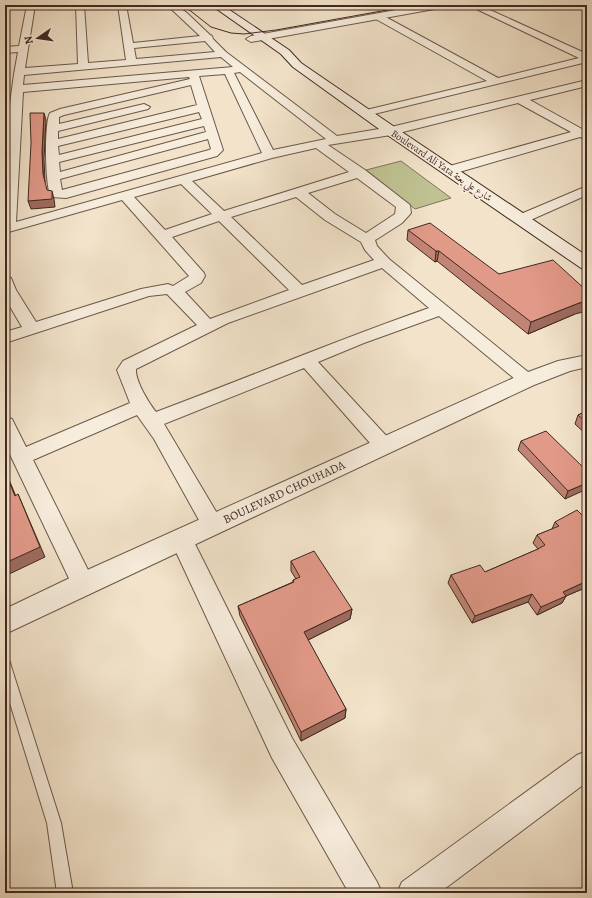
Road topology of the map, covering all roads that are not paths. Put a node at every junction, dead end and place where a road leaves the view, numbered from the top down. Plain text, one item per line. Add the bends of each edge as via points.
1 (31, 5) edge
2 (80, 5) edge
3 (122, 5) edge
4 (171, 5) edge
5 (440, 5) edge
6 (472, 5) edge
7 (212, 7) edge
8 (377, 16) junction
9 (265, 25) dead end
10 (250, 33) junction
11 (263, 37) junction
12 (209, 38) junction
13 (130, 46) junction
14 (24, 48) junction
15 (5, 50) edge
16 (223, 54) junction
17 (587, 58) edge
18 (131, 62) junction
19 (297, 64) junction
20 (83, 66) junction
21 (241, 69) junction
22 (228, 70) junction
23 (19, 72) junction
24 (194, 77) junction
25 (497, 82) junction
26 (587, 83) edge
27 (18, 89) junction
28 (521, 100) junction
29 (153, 104) dead end
30 (204, 107) junction
31 (366, 113) junction
32 (39, 115) edge
33 (54, 115) junction
34 (15, 121) edge
35 (208, 121) junction
36 (53, 129) junction
37 (391, 131) junction
38 (213, 134) junction
39 (585, 134) edge
40 (335, 140) junction
41 (53, 144) junction
42 (318, 144) junction
43 (269, 155) junction
44 (53, 160) junction
45 (451, 170) junction
46 (360, 173) junction
47 (54, 177) junction
48 (182, 179) junction
49 (587, 190) edge
50 (298, 192) junction
51 (124, 195) junction
52 (8, 196) edge
53 (221, 216) junction
54 (521, 219) junction
55 (6, 228) edge
56 (161, 236) junction
57 (368, 240) junction
58 (384, 262) junction
59 (587, 264) edge
60 (5, 281) edge
61 (175, 290) junction
62 (300, 292) junction
63 (441, 309) junction
64 (207, 326) junction
65 (32, 329) junction
66 (5, 338) edge
67 (587, 348) edge
68 (306, 360) junction
69 (587, 361) edge
70 (565, 366) junction
71 (527, 380) junction
72 (146, 414) junction
73 (7, 434) edge
74 (384, 446) junction
75 (21, 457) junction
76 (213, 525) junction
77 (181, 539) junction
78 (83, 584) junction
79 (5, 622) edge
80 (5, 666) edge
81 (8, 689) edge
82 (587, 764) edge
83 (65, 893) edge
84 (366, 893) edge
85 (413, 893) edge

1 - 14 street
2 - 20 street
3 - 13 street
4 - 12 street
5 - 8 main road
6 - 17 street
7 - 10 main road, Boulevard Ali Yata شارع علي يعتة
7 - 10 main road, Boulevard Ali Yata شارع علي يعتة via 239,30
8 - 11 main road
8 - 25 street
9 - 10 main road
10 - 11 main road, Boulevard Ali Yata شارع علي يعتة
10 - 19 main road, Boulevard Ali Yata شارع علي يعتة via 274,54
11 - 19 main road, Boulevard Ali Yata شارع علي يعتة
12 - 13 street
12 - 16 street
13 - 18 street
14 - 15 street
14 - 23 street
16 - 18 street
16 - 21 street
17 - 25 street
18 - 20 street
19 - 31 main road, Boulevard Ali Yata شارع علي يعتة
20 - 23 street
21 - 22 street
21 - 40 street
22 - 24 street
22 - 43 street
23 - 27 street
24 - 27 street
24 - 30 street via 195,94
24 - 33 street
25 - 31 street
26 - 28 street
27 - 34 street
28 - 37 street
28 - 39 street
29 - 36 street
30 - 35 street
30 - 41 street
31 - 37 main road, Boulevard Ali Yata شارع علي يعتة
32 - 33 street
33 - 36 street
34 - 52 street
35 - 38 street
35 - 44 street
36 - 41 street
37 - 40 street
37 - 45 main road, Boulevard Ali Yata شارع علي يعتة
38 - 47 street
38 - 47 street via 218,148 213,153 66,194 56,194
39 - 45 street
40 - 42 street
41 - 44 street
42 - 43 street
42 - 46 street
43 - 48 street
44 - 47 street
45 - 54 main road, Boulevard Ali Yata شارع علي يعتة
46 - 50 street
46 - 57 street via 403,205 404,211 402,216 381,228
48 - 51 street
48 - 53 street
49 - 54 street
50 - 53 street
50 - 57 street via 330,217
51 - 55 street
51 - 56 street
52 - 55 street
53 - 56 street
53 - 62 street
54 - 59 main road, Boulevard Ali Yata شارع علي يعتة
56 - 61 street via 191,266 197,276 196,280
57 - 58 street via 370,247
58 - 62 street
58 - 63 street
60 - 65 street
61 - 64 street
61 - 65 street via 147,292
62 - 64 street
63 - 68 street
63 - 71 street
64 - 72 street via 129,365 127,375
65 - 66 street
67 - 70 main road, BOULEVARD CHOUHADA
68 - 72 street
68 - 74 street
69 - 70 main road, BOULEVARD CHOUHADA
70 - 71 main road, BOULEVARD CHOUHADA
71 - 74 main road, BOULEVARD CHOUHADA
72 - 75 street
72 - 76 street
73 - 75 street
74 - 76 main road, BOULEVARD CHOUHADA
75 - 78 street
76 - 77 main road, BOULEVARD CHOUHADA
77 - 78 main road, BOULEVARD CHOUHADA
77 - 84 street via 282,748
78 - 79 main road, BOULEVARD CHOUHADA
80 - 81 lane
81 - 83 lane via 54,823
82 - 85 street

